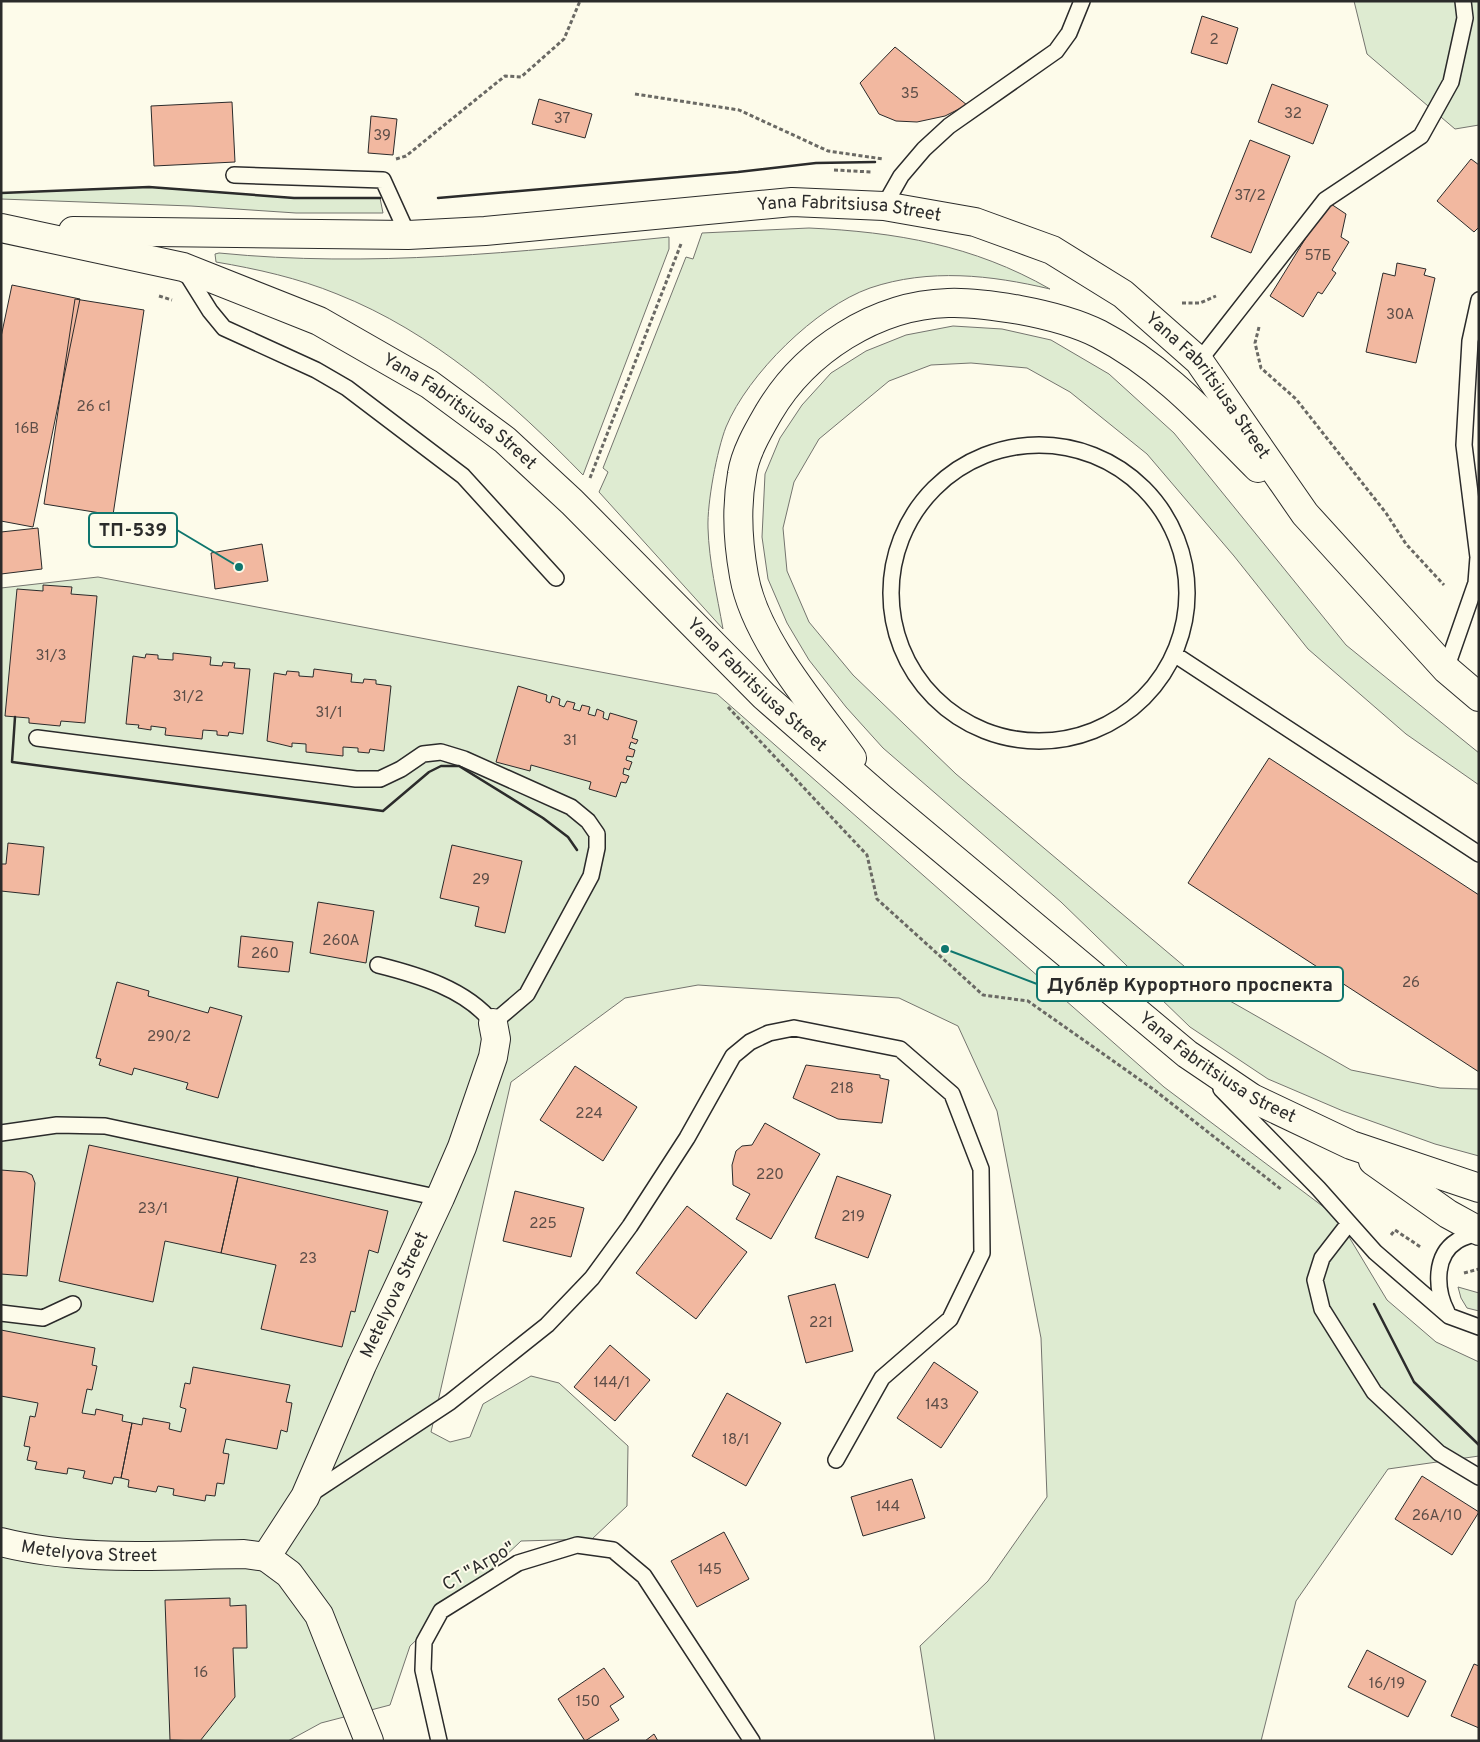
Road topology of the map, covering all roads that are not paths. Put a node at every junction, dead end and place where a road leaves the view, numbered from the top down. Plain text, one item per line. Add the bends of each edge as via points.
1 (1082, 1) edge
2 (1463, 1) edge
3 (234, 175) dead end
4 (884, 206) junction
5 (9, 229) edge
6 (408, 235) junction
7 (183, 267) junction
8 (1479, 300) edge
9 (1200, 361) junction
10 (1305, 514) junction
11 (556, 578) dead end
12 (1174, 654) junction
13 (1446, 669) junction
14 (1479, 697) edge
15 (37, 738) dead end
16 (881, 798) junction
17 (1479, 854) edge
18 (378, 965) dead end
19 (494, 1023) junction
20 (1187, 1054) junction
21 (1, 1133) edge
22 (1351, 1145) junction
23 (1479, 1188) edge
24 (440, 1198) junction
25 (1349, 1223) junction
26 (1479, 1232) edge
27 (73, 1304) dead end
28 (1, 1313) edge
29 (1449, 1316) junction
30 (1479, 1328) edge
31 (836, 1460) dead end
32 (1479, 1477) edge
33 (305, 1497) junction
34 (1, 1542) edge
35 (266, 1557) junction
36 (369, 1741) edge
37 (439, 1741) edge
38 (752, 1741) edge

1 - 4 lane via 1069,33 1056,51 949,126 901,176
2 - 9 lane via 1465,18 1450,82 1422,136 1325,200
3 - 6 lane via 383,180
4 - 6 main road, Yana Fabritsiusa Street via 792,202 485,231
4 - 9 main road, Yana Fabritsiusa Street via 975,222 1052,250 1123,294
5 - 6 main road, Yana Fabritsiusa Street
5 - 7 main road, Yana Fabritsiusa Street
7 - 11 lane via 224,328 316,370 347,388 456,470
7 - 16 main road, Yana Fabritsiusa Street via 320,321 429,384 506,440 764,696
8 - 13 lane via 1470,342 1464,445 1478,556 1476,583
9 - 10 main road, Yana Fabritsiusa Street
10 - 13 main road, Yana Fabritsiusa Street
10 - 16 main road via 1179,390 1141,357 1097,333 1047,315 998,306 948,303 908,308 870,322 839,339 808,363 780,393 757,432 742,473 738,526 744,578 764,632
12 - 12 lane via 1185,626 1187,597 1185,568 1177,540 1164,514 1146,491 1125,472 1100,457 1072,448 1043,444 1014,446 986,454 960,467 937,485 918,507 904,532 895,560 891,589 893,618 900,646 932,695 953,714 979,728 1006,738 1035,741 1064,739 1092,732 1118,719 1141,701 1160,679
12 - 17 lane
13 - 14 main road, Yana Fabritsiusa Street
15 - 19 lane via 356,779 380,779 423,754 441,752 464,759 571,807 588,821 597,834 591,876 527,994
16 - 20 main road, Yana Fabritsiusa Street
18 - 19 lane via 433,982 476,1006
19 - 24 main road, Metelyova Street via 493,1057 462,1147
20 - 22 main road, Yana Fabritsiusa Street via 1252,1098
20 - 25 lane
21 - 24 lane via 57,1125 105,1126
22 - 23 main road, Yana Fabritsiusa Street
22 - 26 main road via 1433,1204
24 - 33 main road, Metelyova Street
25 - 29 lane via 1376,1252
25 - 32 lane via 1322,1258 1315,1280 1322,1309 1374,1392 1438,1453
26 - 29 lane via 1456,1242 1446,1254 1438,1278 1440,1299
27 - 28 lane via 44,1318
29 - 30 lane
31 - 33 lane via 882,1378 950,1319 982,1252 981,1169 952,1094 900,1049 794,1028 769,1033 733,1056 687,1138 630,1226 592,1278 547,1326 450,1402
33 - 35 main road, Metelyova Street
34 - 35 main road, Metelyova Street via 29,1549 104,1556 244,1554
35 - 36 main road, Metelyova Street via 289,1574 319,1615
37 - 38 lane, СТ "Агро" via 423,1670 424,1642 441,1611 518,1563 577,1545 613,1550 644,1576

